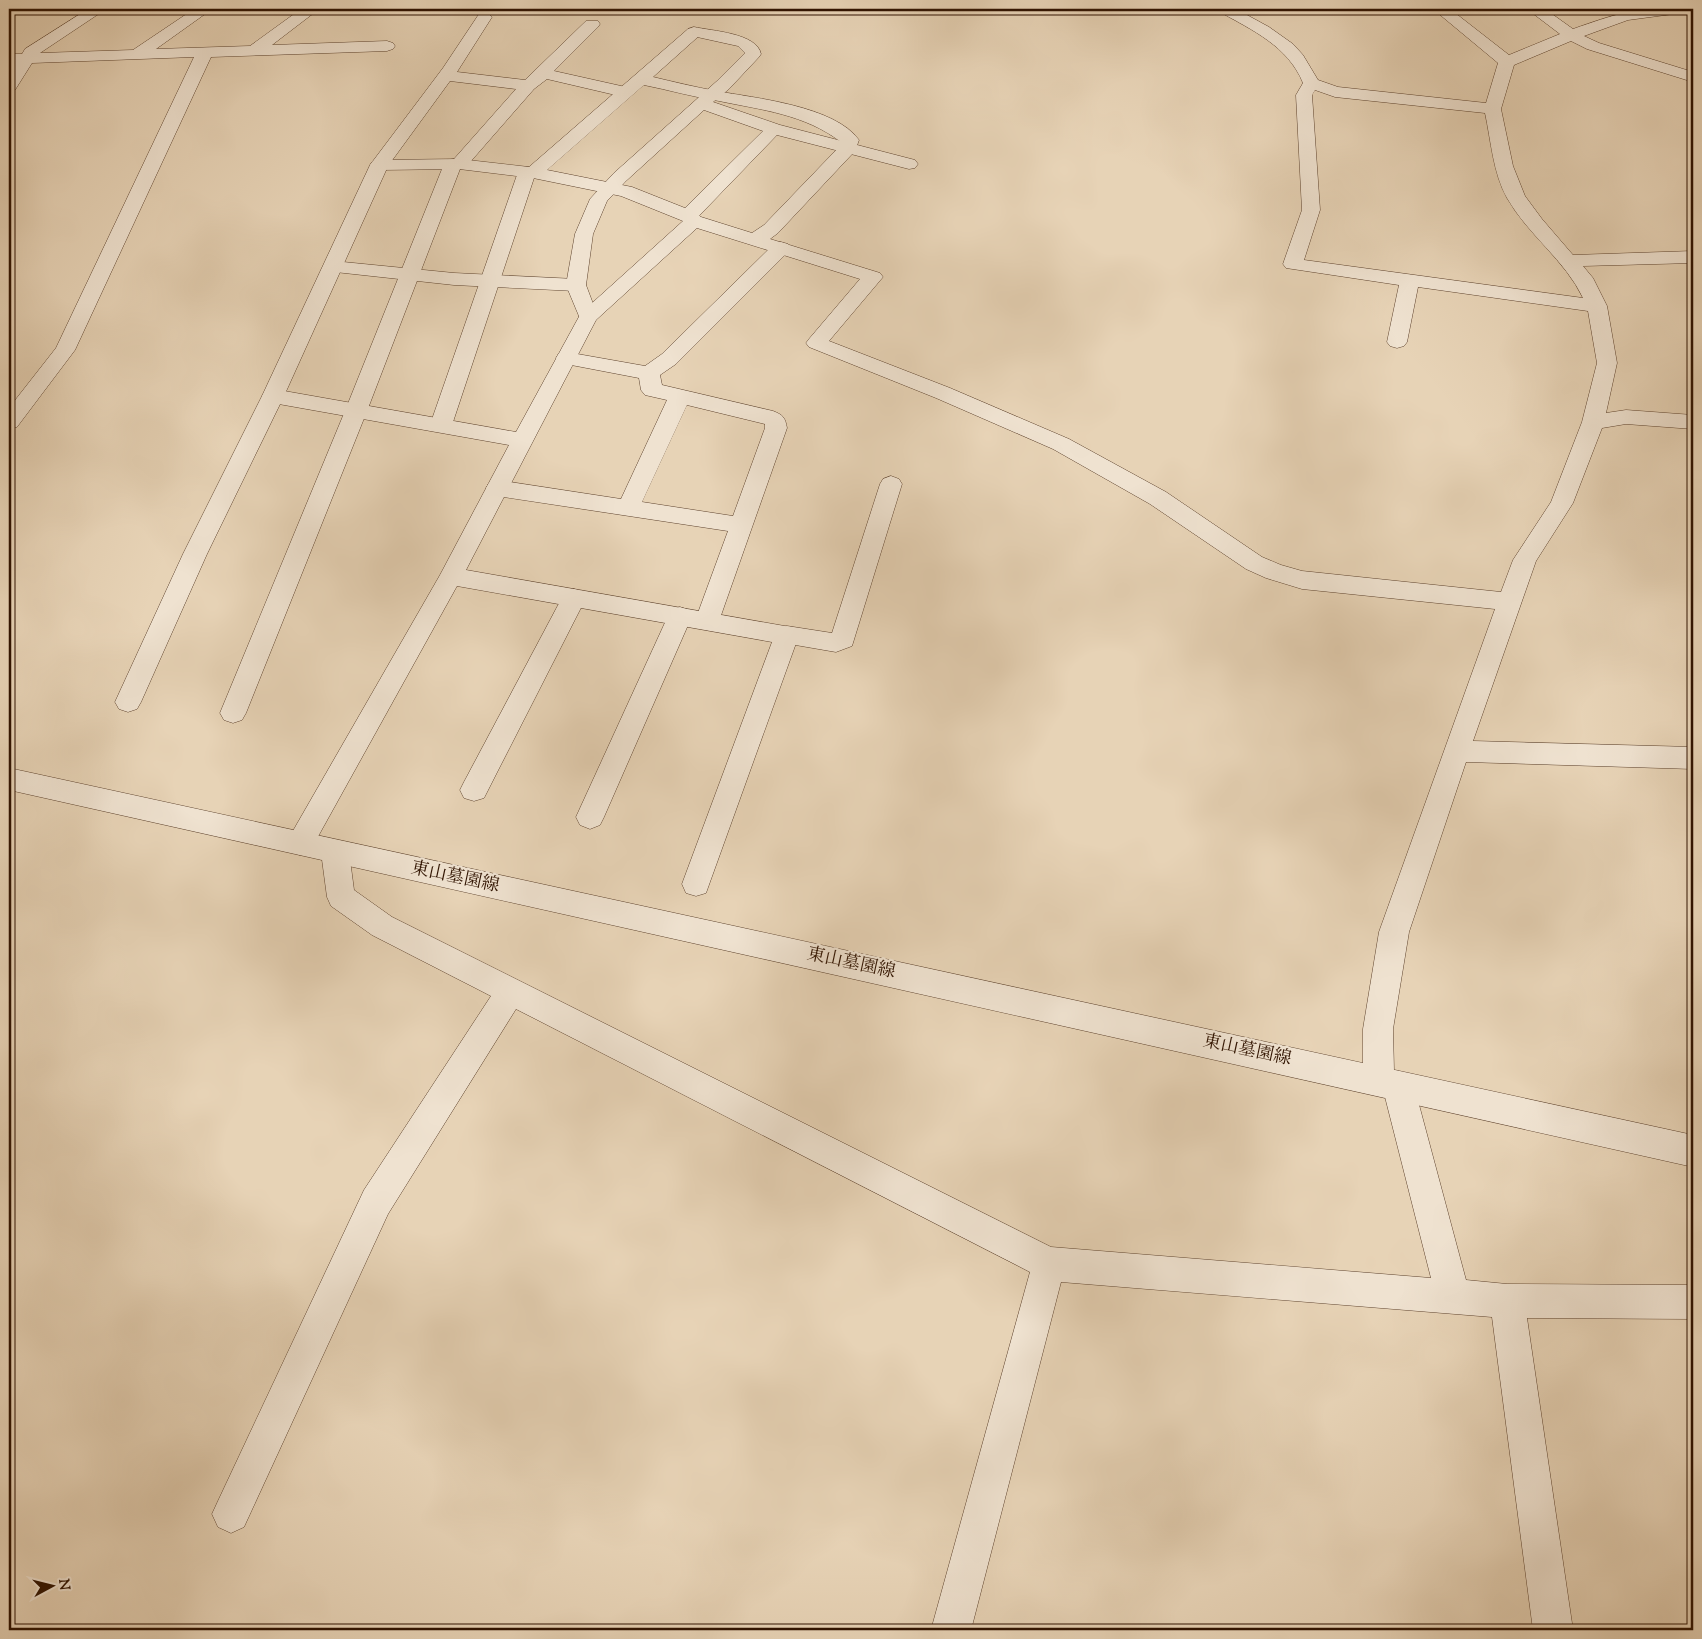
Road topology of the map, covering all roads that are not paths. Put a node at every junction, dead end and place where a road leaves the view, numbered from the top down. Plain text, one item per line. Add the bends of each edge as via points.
1 (98, 9) edge
2 (204, 9) edge
3 (311, 9) edge
4 (1225, 9) edge
5 (1441, 9) edge
6 (1535, 9) edge
7 (1673, 9) edge
8 (484, 17) dead end
9 (592, 24) dead end
10 (1571, 35) junction
11 (388, 46) dead end
12 (255, 50) junction
13 (205, 52) junction
14 (138, 54) junction
15 (9, 59) edge
16 (26, 59) junction
17 (1507, 62) junction
18 (542, 74) junction
19 (444, 76) junction
20 (1693, 77) edge
21 (640, 79) junction
22 (1311, 83) junction
23 (528, 85) junction
24 (9, 86) edge
25 (624, 92) junction
26 (706, 99) junction
27 (1493, 109) junction
28 (774, 129) junction
29 (847, 148) junction
30 (456, 164) junction
31 (909, 164) dead end
32 (379, 165) junction
33 (530, 172) junction
34 (609, 188) junction
35 (691, 218) junction
36 (755, 240) junction
37 (781, 248) junction
38 (1693, 257) edge
39 (1570, 261) junction
40 (333, 267) junction
41 (408, 276) junction
42 (1410, 280) junction
43 (490, 283) junction
44 (576, 284) junction
45 (1597, 306) junction
46 (588, 317) junction
47 (1397, 342) dead end
48 (566, 358) junction
49 (649, 374) junction
50 (273, 396) junction
51 (680, 396) junction
52 (356, 411) junction
53 (9, 422) edge
54 (1593, 422) junction
55 (1693, 422) edge
56 (441, 426) junction
57 (522, 440) junction
58 (891, 484) dead end
59 (497, 488) junction
60 (628, 508) junction
61 (741, 525) junction
62 (451, 576) junction
63 (574, 598) junction
64 (1509, 602) junction
65 (680, 616) junction
66 (707, 621) junction
67 (787, 635) junction
68 (128, 702) dead end
69 (234, 713) dead end
70 (1456, 751) junction
71 (1693, 758) edge
72 (9, 779) edge
73 (474, 790) dead end
74 (590, 817) dead end
75 (300, 843) junction
76 (335, 852) junction
77 (696, 884) dead end
78 (511, 991) junction
79 (1388, 1083) junction
80 (1693, 1151) edge
81 (1049, 1264) junction
82 (1453, 1296) junction
83 (1507, 1301) junction
84 (1693, 1302) edge
85 (231, 1514) dead end
86 (951, 1630) edge
87 (1553, 1630) edge

1 - 16 street
2 - 14 street
3 - 12 street
4 - 22 street via 1281,42 1308,72
5 - 17 street
6 - 10 street
7 - 10 street via 1625,16
8 - 19 street
9 - 18 street
10 - 17 street
10 - 20 street via 1593,46
11 - 12 street
12 - 13 street
13 - 14 street
13 - 53 street via 65,350
14 - 16 street
15 - 16 street
16 - 24 street
17 - 27 street
18 - 23 street
18 - 25 street
19 - 23 street
19 - 32 street
21 - 25 street
21 - 26 street
21 - 26 street via 694,32 743,42 753,54
22 - 27 street via 1335,92
22 - 42 street via 1304,95 1311,210 1294,264
23 - 30 street
25 - 33 street
26 - 28 street
26 - 29 street via 773,105 799,112 838,129 850,140
26 - 34 street
27 - 39 street via 1504,166 1516,197
28 - 29 street
28 - 35 street
29 - 31 street
29 - 36 street via 771,230
30 - 32 street
30 - 33 street
30 - 41 street
32 - 40 street
33 - 34 street
33 - 43 street
34 - 35 street via 626,191
34 - 44 street via 598,199 584,234
35 - 36 street
35 - 46 street
36 - 37 street
37 - 49 street
37 - 64 street via 873,277 816,343 1062,444 1158,498 1254,563 1302,580
38 - 39 street
39 - 45 street
40 - 41 street
40 - 50 street
41 - 43 street
41 - 52 street
42 - 45 street
42 - 47 street
43 - 44 street
43 - 56 street
44 - 46 street
45 - 54 street via 1606,363
46 - 48 street
48 - 49 street
48 - 57 street
49 - 51 street via 652,390
50 - 52 street
50 - 68 street via 195,554
51 - 60 street
51 - 61 street via 774,420 776,428
52 - 56 street
52 - 69 street
54 - 55 street via 1626,418
54 - 64 street via 1562,503 1525,560
56 - 57 street
57 - 59 street
58 - 67 street via 843,639 836,643
59 - 60 street
59 - 62 street
60 - 61 street
61 - 66 street
62 - 63 street
62 - 75 street
63 - 65 street
63 - 73 street
64 - 70 street
65 - 66 street
65 - 74 street
66 - 67 street
67 - 77 street
70 - 71 street
70 - 79 street via 1394,932 1378,1029
72 - 75 street, 東山墓園線
75 - 76 street, 東山墓園線
76 - 78 street via 341,897 382,926
76 - 79 street, 東山墓園線
78 - 81 street
78 - 85 street via 376,1202
79 - 80 street, 東山墓園線
79 - 82 street
81 - 82 street
81 - 86 street
82 - 83 street
83 - 84 street
83 - 87 street

